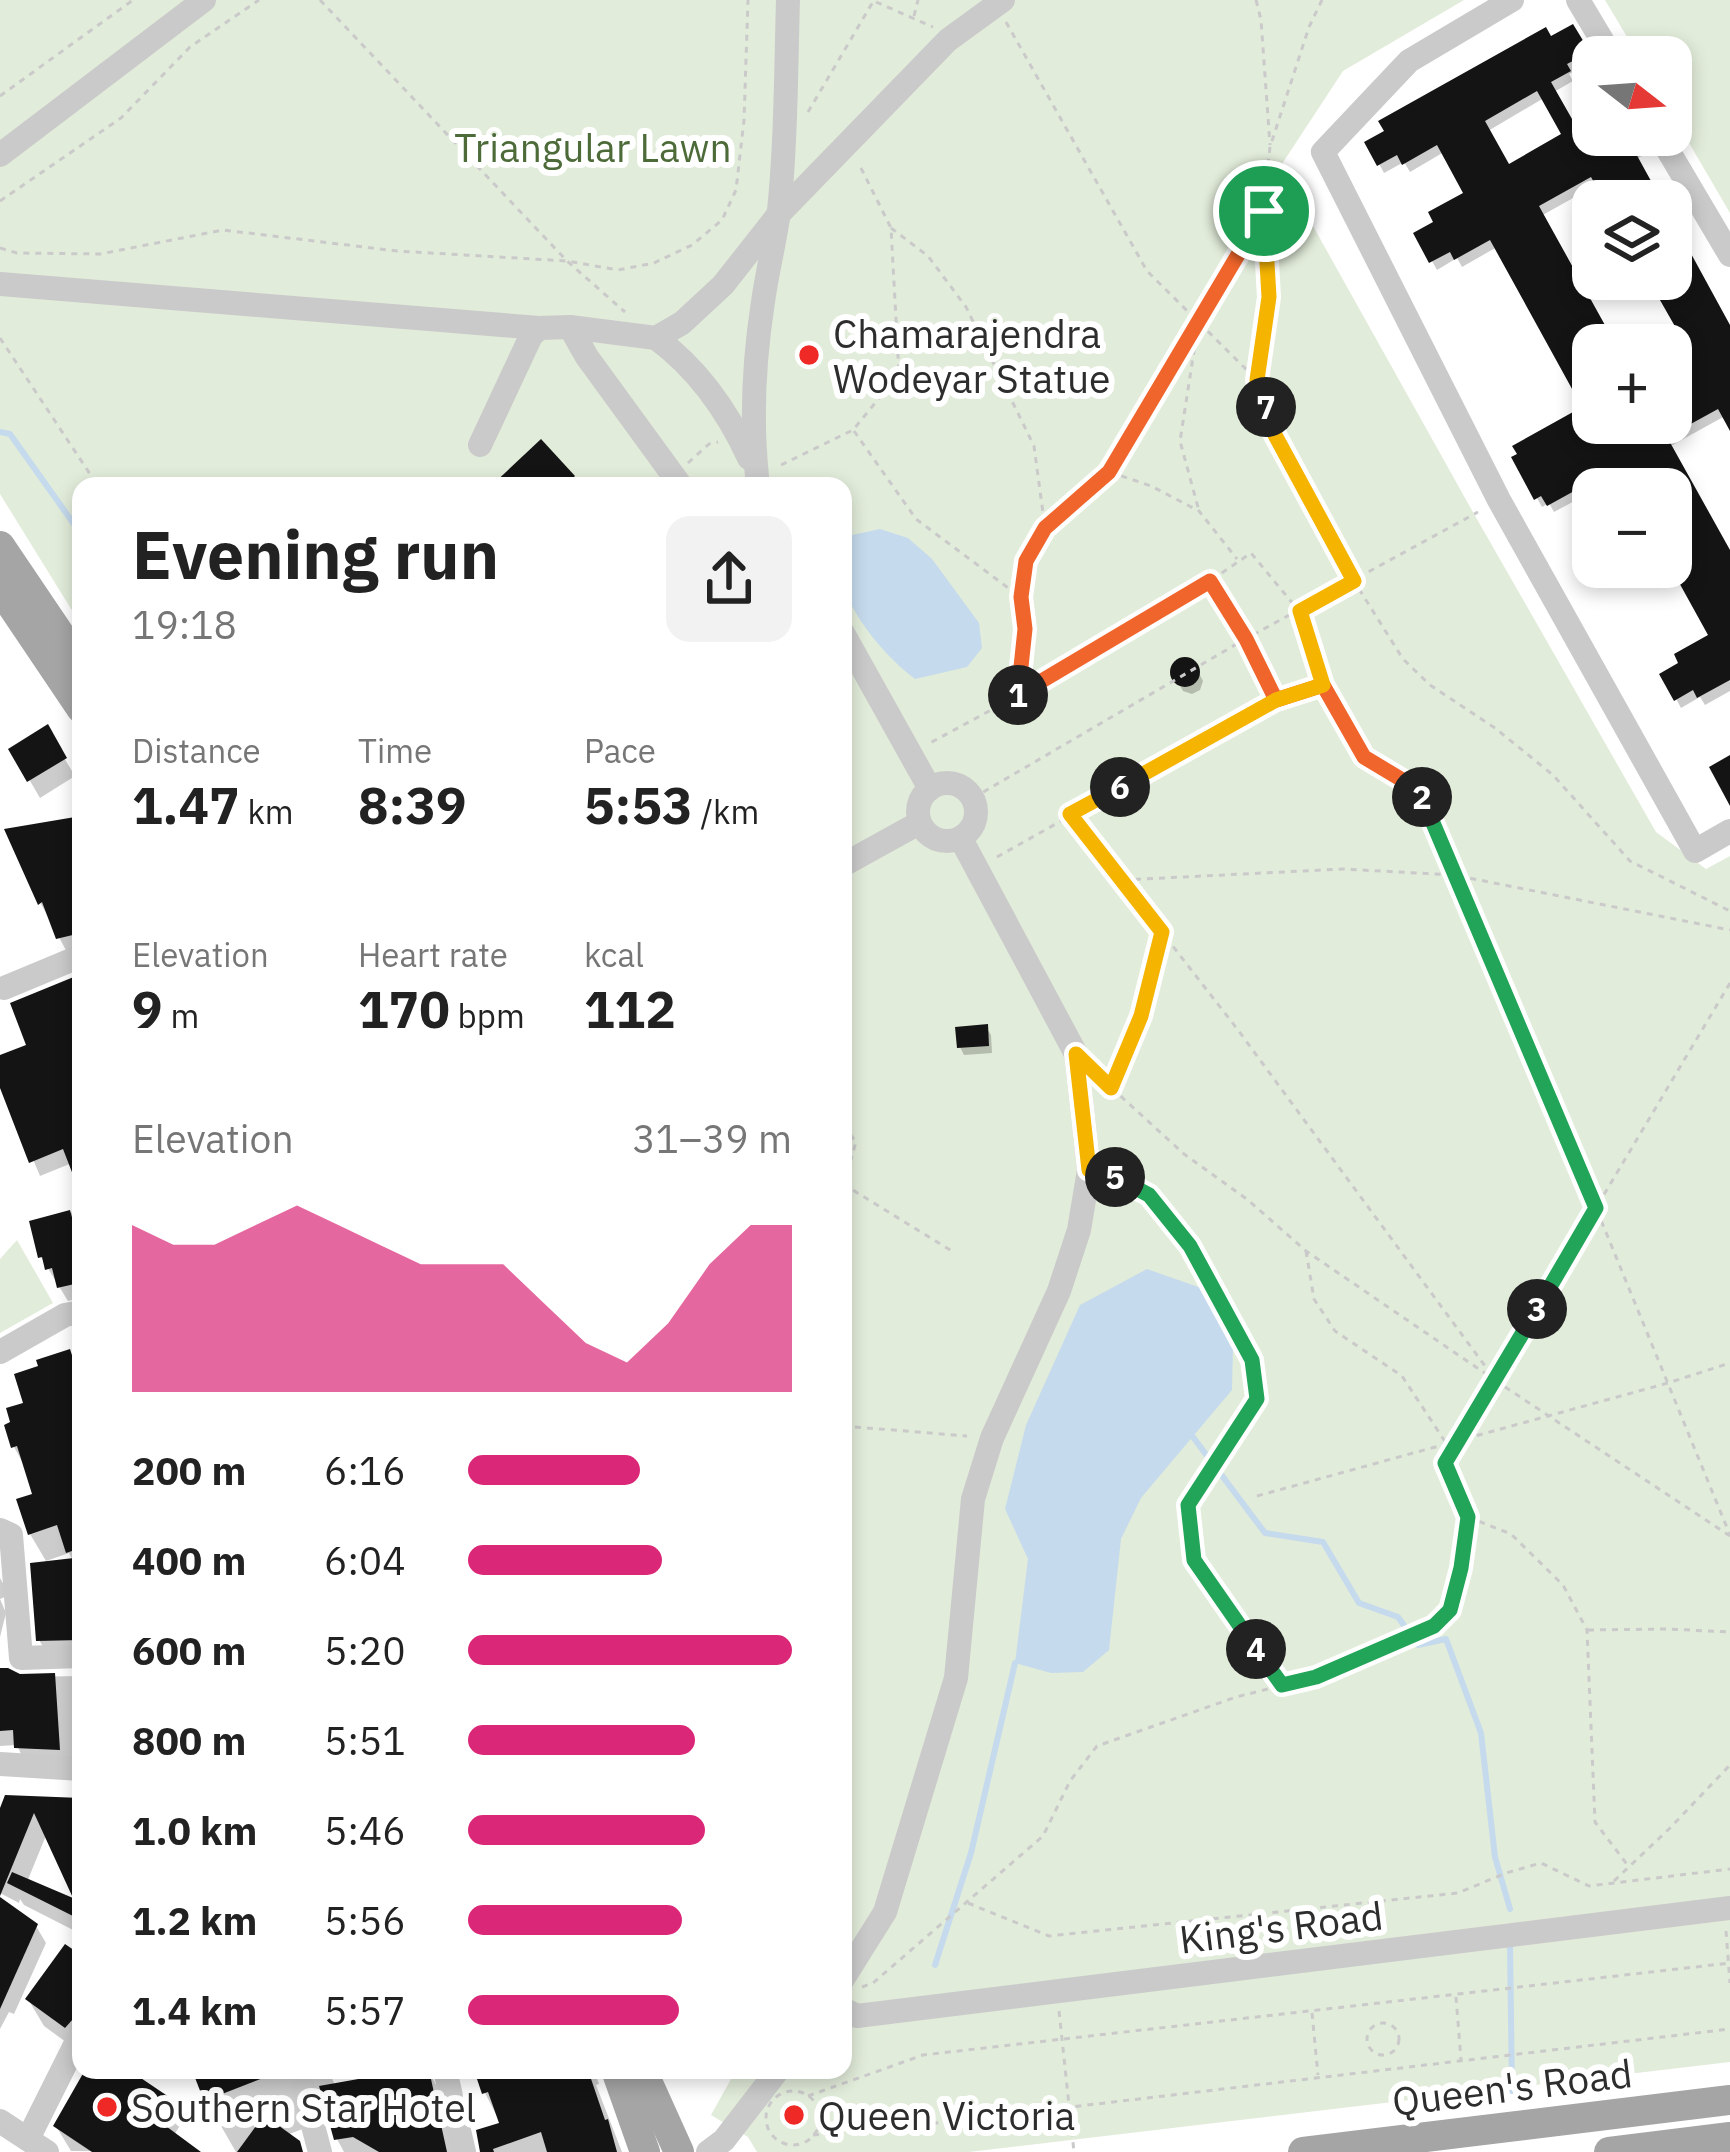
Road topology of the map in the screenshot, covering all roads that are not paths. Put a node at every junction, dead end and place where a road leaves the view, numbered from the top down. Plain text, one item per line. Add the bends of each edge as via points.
1 (204, 0) edge
2 (788, 0) edge
3 (1512, 0) edge
4 (1578, 0) edge
5 (999, 2) edge
6 (1599, 36) edge
7 (0, 155) edge
8 (1671, 156) edge
9 (778, 215) junction
10 (1730, 255) edge
11 (0, 284) edge
12 (570, 327) junction
13 (538, 328) junction
14 (656, 338) junction
15 (480, 446) dead end
16 (674, 477) edge
17 (758, 477) edge
18 (759, 477) edge
19 (0, 546) edge
20 (0, 589) edge
21 (852, 649) edge
22 (72, 653) edge
23 (72, 695) edge
24 (930, 789) junction
25 (919, 823) junction
26 (1730, 831) edge
27 (961, 839) junction
28 (852, 860) edge
29 (72, 960) edge
30 (4, 988) dead end
31 (72, 1314) edge
32 (0, 1352) edge
33 (0, 1530) edge
34 (72, 1656) edge
35 (0, 1764) edge
36 (72, 1768) edge
37 (1727, 1908) edge
38 (852, 1981) edge
39 (852, 2004) edge
40 (72, 2056) edge
41 (447, 2079) edge
42 (619, 2079) edge
43 (646, 2079) edge
44 (771, 2079) edge
45 (303, 2089) dead end
46 (1730, 2100) edge
47 (0, 2121) edge
48 (1730, 2137) edge
49 (38, 2145) edge
50 (320, 2152) edge
51 (464, 2152) edge
52 (645, 2152) edge
53 (679, 2152) edge
54 (708, 2152) edge
55 (1303, 2152) edge
56 (1609, 2152) edge

1 - 7 street
2 - 9 street
3 - 26 street via 1409,62 1323,152 1499,500 1695,851
4 - 6 street
5 - 9 street via 948,40
8 - 10 street
9 - 14 street via 723,285
9 - 18 street via 755,375
11 - 13 street
12 - 13 street
12 - 14 street
12 - 16 street
13 - 15 street
14 - 17 street via 730,417
19 - 22 main road
20 - 23 main road
21 - 24 street
24 - 25 street via 919,803
24 - 27 street via 957,784 973,798 975,822
25 - 27 street via 938,841
25 - 28 street
27 - 38 street via 1076,1054 1089,1170 1059,1291 973,1499 956,1678 885,1912
29 - 30 street
31 - 32 street
33 - 34 street via 11,1535 21,1658
35 - 36 street
37 - 39 street, King's Road via 857,2016
40 - 49 street
41 - 51 street
42 - 52 main road
43 - 53 main road
44 - 54 street
45 - 50 street
46 - 55 main road, Queen's Road
47 - 49 street
48 - 56 main road, Queen's Road

